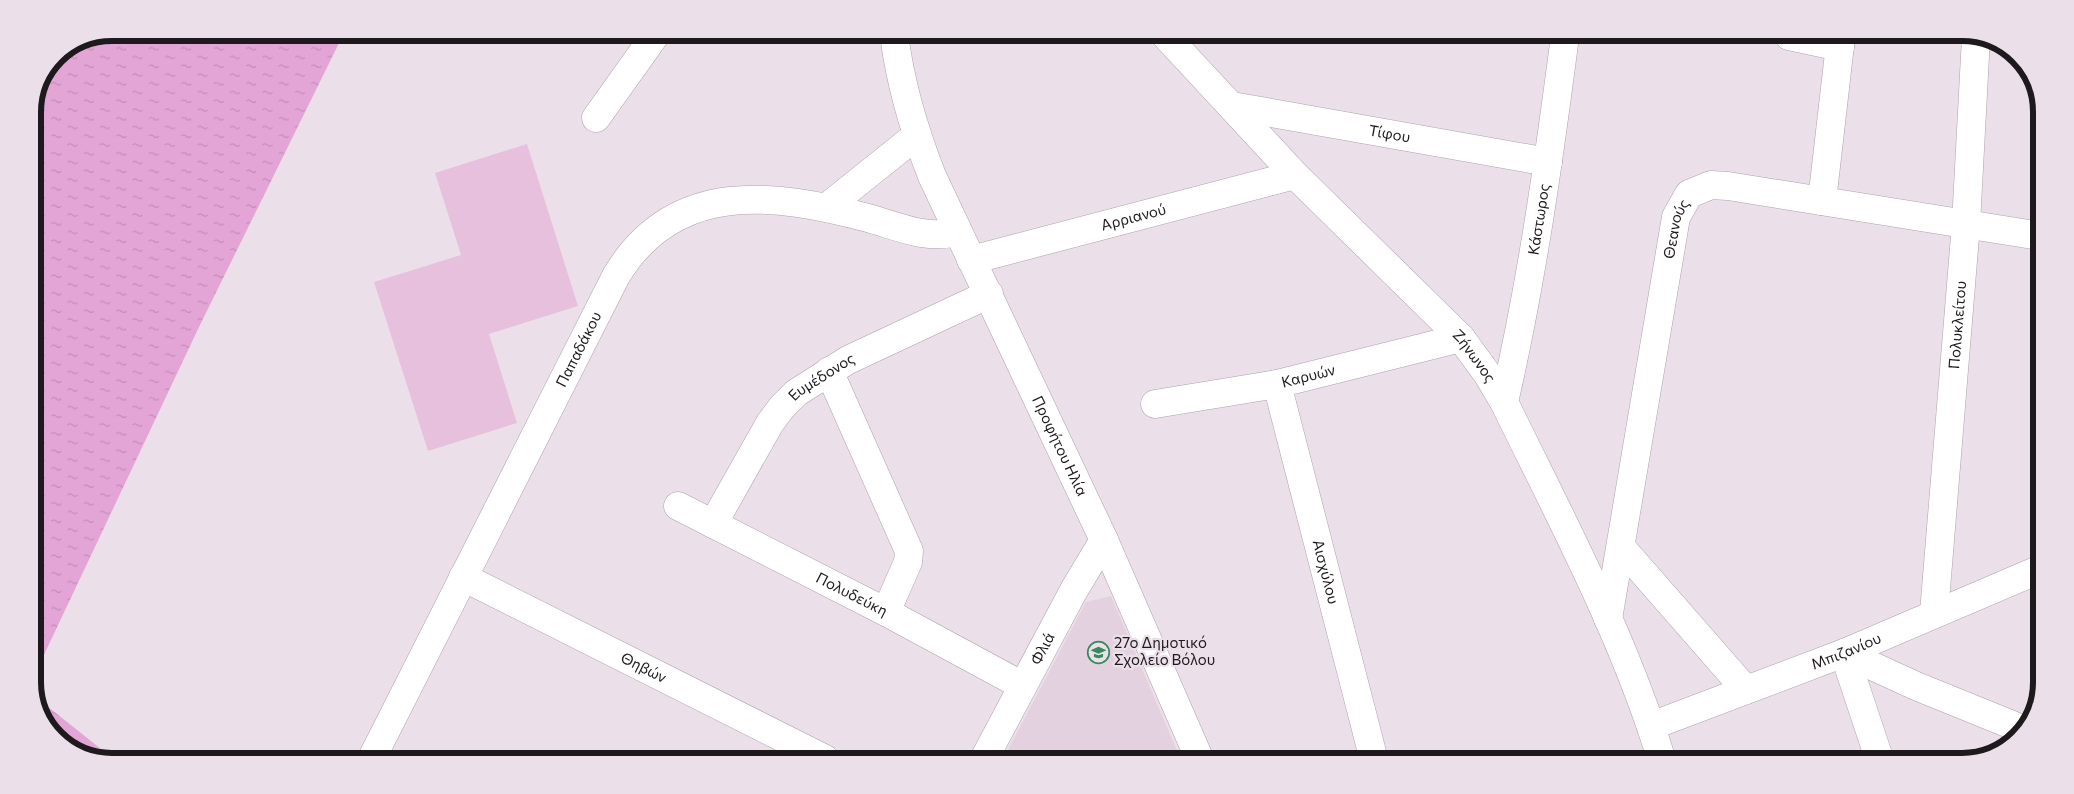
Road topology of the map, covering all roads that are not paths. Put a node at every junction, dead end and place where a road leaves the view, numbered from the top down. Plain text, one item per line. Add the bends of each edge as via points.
1 (651, 41) edge
2 (895, 41) edge
3 (1171, 41) edge
4 (1564, 41) edge
5 (1841, 42) edge
6 (1976, 43) edge
7 (1232, 106) junction
8 (596, 118) dead end
9 (917, 135) junction
10 (1548, 162) junction
11 (1294, 175) junction
12 (1822, 202) junction
13 (827, 207) junction
14 (1966, 224) junction
15 (957, 232) junction
16 (2033, 235) edge
17 (971, 260) junction
18 (988, 294) junction
19 (1461, 338) junction
20 (829, 371) junction
21 (1277, 384) junction
22 (1504, 402) junction
23 (1155, 404) dead end
24 (678, 506) dead end
25 (713, 524) junction
26 (1104, 540) junction
27 (1621, 547) junction
28 (2033, 572) edge
29 (463, 577) junction
30 (886, 612) junction
31 (1934, 613) junction
32 (1608, 619) junction
33 (1844, 653) junction
34 (1023, 686) junction
35 (1746, 690) junction
36 (1651, 726) junction
37 (2017, 727) edge
38 (375, 753) edge
39 (813, 753) edge
40 (987, 753) edge
41 (1197, 753) edge
42 (1372, 753) edge
43 (1659, 753) edge
44 (1877, 753) edge

1 - 8 street
2 - 9 street, Προφήτου Ηλία via 903,86
3 - 7 street, Ζήνωνος
4 - 10 street, Κάστωρος
5 - 12 street
6 - 14 street, Πολυκλείτου
7 - 10 street, Τίφου
7 - 11 street, Ζήνωνος
9 - 13 street
9 - 15 street, Προφήτου Ηλία
10 - 22 street, Κάστωρος via 1519,339
11 - 17 street, Αρριανού
11 - 19 street, Ζήνωνος
12 - 14 street, Θεανούς
12 - 27 street, Θεανούς via 1711,185 1688,194 1682,203 1676,216
13 - 15 street, Παπαδάκου via 919,233 940,235
13 - 29 street, Παπαδάκου via 758,199 708,204 664,223 638,244 616,276
14 - 16 street, Θεανούς
14 - 31 street, Πολυκλείτου
15 - 17 street, Προφήτου Ηλία
17 - 18 street, Προφήτου Ηλία
18 - 20 street, Ευμέδονος
18 - 26 street, Προφήτου Ηλία
19 - 21 street, Καρυών
19 - 22 street, Ζήνωνος
20 - 25 street, Ευμέδονος via 796,393 782,407
20 - 30 street via 909,551 908,562
21 - 23 street, Καρυών
21 - 42 street, Αισχύλου
22 - 32 street, Ζήνωνος
24 - 25 street, Πολυδεύκη
25 - 30 street, Πολυδεύκη
26 - 34 street, Φλιά
26 - 41 street, Προφήτου Ηλία
27 - 32 street, Θεανούς
27 - 35 street
28 - 31 street, Μπιζανίου
29 - 38 street, Παπαδάκου
29 - 39 street, Θηβών
30 - 34 street, Πολυδεύκη
31 - 33 street, Μπιζανίου
32 - 36 street, Ζήνωνος
33 - 35 street, Μπιζανίου
33 - 37 street
33 - 44 street
34 - 40 street, Φλιά
35 - 36 street, Μπιζανίου
36 - 43 street, Ζήνωνος

